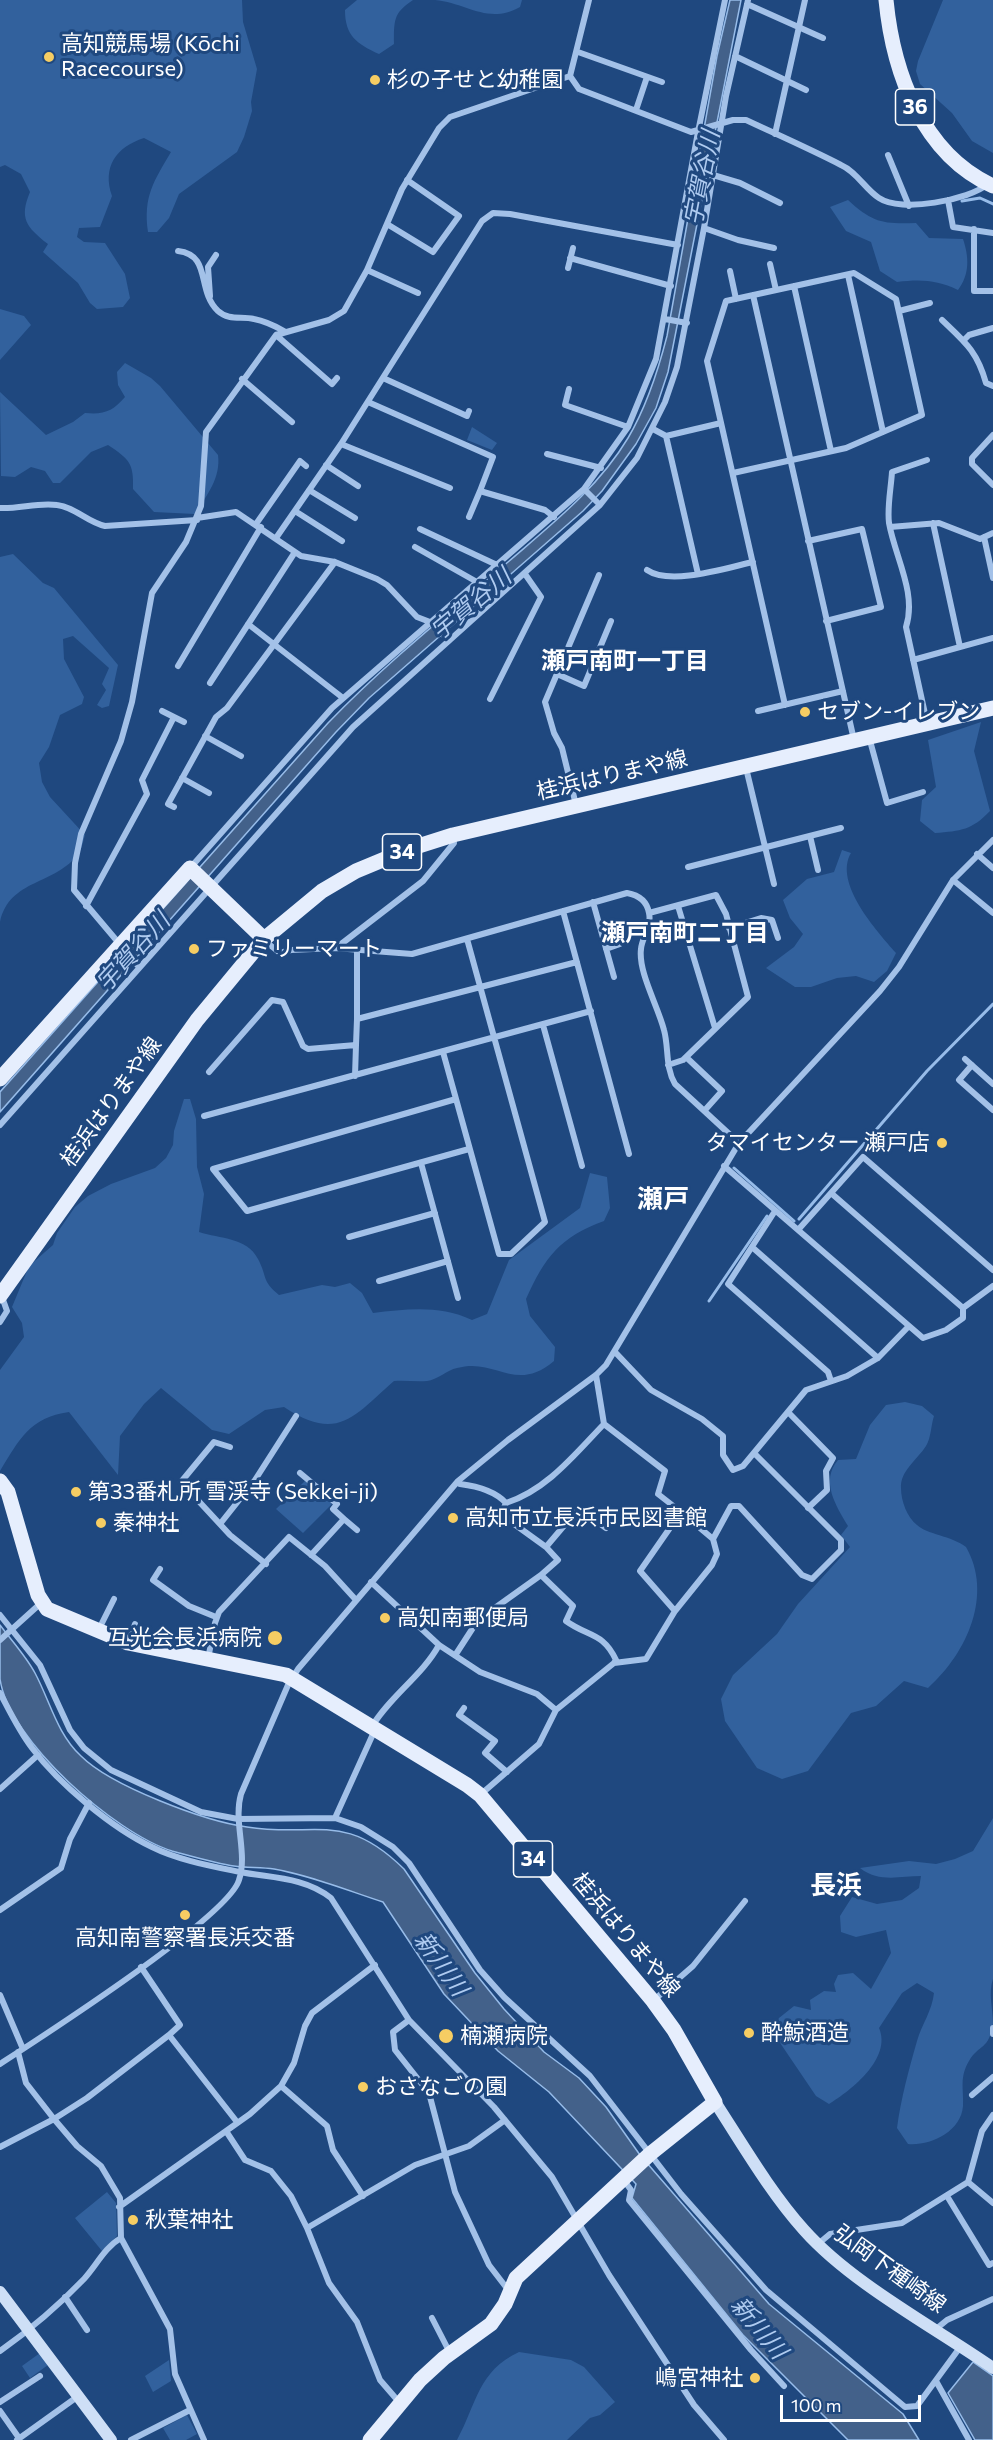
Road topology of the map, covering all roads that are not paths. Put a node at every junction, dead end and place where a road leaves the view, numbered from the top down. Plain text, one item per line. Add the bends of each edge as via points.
1 (589, 0) edge
2 (725, 0) edge
3 (805, 0) edge
4 (886, 0) edge
5 (747, 2) edge
6 (799, 27) junction
7 (823, 38) dead end
8 (578, 52) junction
9 (735, 56) junction
10 (570, 76) junction
11 (647, 77) junction
12 (787, 81) junction
13 (662, 82) dead end
14 (806, 90) dead end
15 (636, 110) junction
16 (720, 124) junction
17 (700, 131) junction
18 (776, 134) junction
19 (888, 155) dead end
20 (713, 176) junction
21 (407, 180) junction
22 (991, 185) edge
23 (948, 200) junction
24 (780, 203) dead end
25 (909, 206) junction
26 (387, 224) junction
27 (704, 228) junction
28 (974, 229) junction
29 (993, 233) edge
30 (678, 245) junction
31 (573, 248) dead end
32 (774, 248) dead end
33 (178, 251) dead end
34 (216, 255) dead end
35 (570, 258) junction
36 (770, 264) dead end
37 (568, 268) dead end
38 (367, 270) junction
39 (730, 271) dead end
40 (848, 275) junction
41 (671, 286) junction
42 (794, 286) junction
43 (776, 290) junction
44 (993, 291) edge
45 (418, 293) dead end
46 (753, 296) junction
47 (736, 299) junction
48 (211, 302) junction
49 (930, 303) dead end
50 (898, 311) junction
51 (667, 319) junction
52 (942, 320) dead end
53 (685, 323) junction
54 (993, 328) edge
55 (284, 331) junction
56 (276, 335) junction
57 (965, 339) junction
58 (337, 378) dead end
59 (383, 378) junction
60 (242, 379) junction
61 (993, 386) edge
62 (569, 389) dead end
63 (368, 402) junction
64 (470, 411) dead end
65 (292, 422) dead end
66 (722, 423) junction
67 (628, 427) junction
68 (653, 429) junction
69 (883, 432) junction
70 (993, 435) edge
71 (666, 436) junction
72 (341, 444) junction
73 (831, 451) junction
74 (547, 454) dead end
75 (927, 459) dead end
76 (790, 460) junction
77 (326, 465) junction
78 (306, 466) dead end
79 (601, 468) junction
80 (733, 473) junction
81 (993, 485) edge
82 (358, 486) dead end
83 (450, 488) dead end
84 (309, 490) junction
85 (586, 490) junction
86 (480, 491) junction
87 (599, 503) junction
88 (0, 508) edge
89 (295, 511) junction
90 (469, 517) dead end
91 (554, 517) junction
92 (355, 518) dead end
93 (197, 519) junction
94 (933, 523) junction
95 (258, 525) junction
96 (890, 527) junction
97 (420, 529) dead end
98 (993, 533) edge
99 (984, 537) junction
100 (276, 538) junction
101 (342, 541) dead end
102 (808, 541) junction
103 (415, 547) dead end
104 (295, 552) junction
105 (334, 562) junction
106 (753, 562) junction
107 (498, 565) junction
108 (647, 570) dead end
109 (525, 574) junction
110 (698, 574) junction
111 (599, 575) dead end
112 (993, 578) edge
113 (477, 582) junction
114 (611, 621) dead end
115 (826, 621) junction
116 (432, 623) junction
117 (248, 624) junction
118 (993, 638) edge
119 (447, 639) junction
120 (274, 642) junction
121 (960, 647) junction
122 (913, 660) junction
123 (178, 666) dead end
124 (557, 674) junction
125 (210, 683) dead end
126 (843, 691) junction
127 (343, 698) junction
128 (490, 699) dead end
129 (785, 705) junction
130 (993, 708) edge
131 (162, 711) dead end
132 (758, 711) dead end
133 (174, 717) junction
134 (183, 722) dead end
135 (927, 724) junction
136 (206, 736) junction
137 (861, 739) junction
138 (241, 756) dead end
139 (746, 768) junction
140 (182, 778) junction
141 (923, 792) dead end
142 (209, 793) dead end
143 (576, 806) junction
144 (174, 807) dead end
145 (841, 828) dead end
146 (453, 836) junction
147 (810, 836) junction
148 (993, 840) edge
149 (765, 848) junction
150 (977, 854) junction
151 (688, 867) dead end
152 (993, 868) edge
153 (192, 870) junction
154 (818, 870) dead end
155 (953, 880) junction
156 (774, 884) dead end
157 (208, 885) junction
158 (593, 902) junction
159 (86, 906) junction
160 (678, 906) junction
161 (563, 911) junction
162 (650, 913) junction
163 (993, 913) edge
164 (729, 928) junction
165 (777, 938) dead end
166 (264, 939) junction
167 (467, 939) junction
168 (620, 944) dead end
169 (335, 948) junction
170 (121, 949) junction
171 (357, 949) junction
172 (606, 949) junction
173 (577, 962) junction
174 (139, 967) junction
175 (614, 977) dead end
176 (481, 989) junction
177 (591, 1011) junction
178 (357, 1019) junction
179 (543, 1025) junction
180 (715, 1028) junction
181 (494, 1038) junction
182 (356, 1045) junction
183 (443, 1052) junction
184 (686, 1057) junction
185 (965, 1059) dead end
186 (668, 1065) junction
187 (972, 1065) junction
188 (210, 1072) dead end
189 (356, 1076) junction
190 (0, 1079) edge
191 (993, 1084) edge
192 (456, 1099) junction
193 (705, 1110) junction
194 (993, 1110) edge
195 (204, 1116) dead end
196 (6, 1118) junction
197 (0, 1125) edge
198 (0, 1130) edge
199 (739, 1143) junction
200 (470, 1149) junction
201 (629, 1154) dead end
202 (421, 1163) junction
203 (582, 1166) dead end
204 (724, 1166) junction
205 (831, 1192) junction
206 (776, 1211) junction
207 (435, 1213) junction
208 (798, 1230) junction
209 (349, 1237) dead end
210 (752, 1247) junction
211 (448, 1261) junction
212 (993, 1270) edge
213 (379, 1281) dead end
214 (993, 1286) edge
215 (0, 1296) edge
216 (458, 1298) dead end
217 (963, 1308) junction
218 (0, 1323) edge
219 (909, 1326) junction
220 (615, 1352) junction
221 (878, 1358) junction
222 (596, 1375) junction
223 (831, 1381) junction
224 (788, 1412) junction
225 (296, 1416) dead end
226 (604, 1424) junction
227 (230, 1447) dead end
228 (754, 1453) junction
229 (300, 1473) dead end
230 (458, 1480) junction
231 (0, 1481) edge
232 (506, 1503) junction
233 (808, 1508) junction
234 (681, 1512) junction
235 (344, 1519) junction
236 (220, 1524) junction
237 (606, 1528) dead end
238 (357, 1530) dead end
239 (713, 1539) junction
240 (546, 1547) junction
241 (311, 1555) junction
242 (266, 1564) junction
243 (160, 1569) dead end
244 (541, 1575) junction
245 (371, 1582) junction
246 (114, 1599) dead end
247 (356, 1600) junction
248 (40, 1603) junction
249 (675, 1611) junction
250 (0, 1615) edge
251 (216, 1617) junction
252 (135, 1624) dead end
253 (11, 1631) junction
254 (97, 1632) junction
255 (0, 1640) edge
256 (128, 1643) junction
257 (439, 1645) junction
258 (456, 1654) junction
259 (208, 1659) junction
260 (614, 1663) junction
261 (292, 1679) junction
262 (0, 1693) edge
263 (464, 1708) dead end
264 (556, 1710) junction
265 (371, 1728) junction
266 (38, 1755) junction
267 (507, 1772) junction
268 (0, 1789) edge
269 (480, 1795) junction
270 (89, 1803) junction
271 (335, 1818) junction
272 (238, 1821) junction
273 (240, 1869) junction
274 (745, 1901) dead end
275 (0, 1910) edge
276 (375, 1965) junction
277 (141, 1967) junction
278 (0, 1995) edge
279 (653, 2001) junction
280 (409, 2020) junction
281 (993, 2028) edge
282 (993, 2034) edge
283 (169, 2035) junction
284 (21, 2051) junction
285 (0, 2064) edge
286 (993, 2077) edge
287 (281, 2086) junction
288 (972, 2095) dead end
289 (715, 2102) junction
290 (993, 2115) edge
291 (54, 2119) junction
292 (505, 2120) junction
293 (237, 2122) junction
294 (226, 2131) junction
295 (0, 2146) edge
296 (445, 2156) junction
297 (648, 2156) junction
298 (625, 2177) junction
299 (969, 2182) junction
300 (363, 2196) junction
301 (947, 2196) junction
302 (993, 2203) edge
303 (119, 2207) junction
304 (578, 2223) junction
305 (307, 2228) junction
306 (121, 2238) junction
307 (818, 2244) junction
308 (993, 2262) edge
309 (0, 2292) edge
310 (510, 2293) junction
311 (65, 2297) junction
312 (993, 2300) edge
313 (432, 2318) dead end
314 (936, 2329) junction
315 (87, 2330) dead end
316 (29, 2331) junction
317 (962, 2346) junction
318 (0, 2351) edge
319 (450, 2353) junction
320 (993, 2368) edge
321 (39, 2376) dead end
322 (936, 2381) junction
323 (784, 2386) dead end
324 (77, 2397) junction
325 (0, 2402) edge
326 (399, 2402) junction
327 (190, 2410) junction
328 (0, 2412) edge
329 (18, 2439) edge
330 (111, 2440) edge
331 (131, 2440) edge
332 (204, 2440) edge
333 (370, 2440) edge
334 (724, 2440) edge
335 (969, 2440) edge

1 - 8 street
2 - 17 street
3 - 6 street
4 - 22 main road, 36 via 896,61 921,118 932,136 960,164
5 - 6 street
5 - 9 street
6 - 7 street
6 - 12 street
8 - 10 street
8 - 11 street
9 - 12 street
9 - 16 street
10 - 15 street via 579,88
10 - 21 street via 450,117
11 - 13 street
11 - 15 street
12 - 14 street
12 - 18 street
15 - 17 street via 691,132
16 - 17 street
16 - 18 street via 746,120
16 - 20 street
17 - 30 street
18 - 25 street via 845,166 879,199
19 - 25 street
20 - 24 street via 740,183
20 - 27 street
21 - 26 street
21 - 26 street via 459,216 433,252
22 - 23 street
23 - 25 street
23 - 28 street via 953,227
26 - 38 street
27 - 32 street
27 - 53 street
28 - 29 street
28 - 44 street via 974,291
30 - 41 street
30 - 59 street via 493,213 482,221
31 - 35 street
33 - 48 street via 189,252 196,258
34 - 48 street via 208,267
35 - 37 street
35 - 41 street
36 - 43 street
38 - 45 street
38 - 55 street via 344,311 329,320
39 - 47 street
40 - 42 street
40 - 50 street via 854,273 896,299
40 - 69 street
41 - 51 street
42 - 43 street
42 - 73 street
43 - 46 street
46 - 47 street
46 - 76 street
47 - 66 street via 726,301 707,361
48 - 55 street via 230,318 252,318
49 - 50 street
50 - 69 street via 922,415
51 - 53 street
51 - 67 street via 650,377
52 - 57 street
53 - 68 street via 677,367
54 - 57 street
55 - 56 street
56 - 58 street via 332,384
56 - 60 street
57 - 61 street via 980,361 986,383
59 - 63 street
59 - 64 street via 467,417
60 - 65 street
60 - 93 street via 206,432
62 - 67 street via 565,405
63 - 72 street
63 - 86 street via 493,457
66 - 71 street
66 - 80 street
67 - 79 street
68 - 71 street
68 - 87 street via 637,458
69 - 73 street
70 - 81 street via 972,458 972,464
71 - 110 street
72 - 77 street
72 - 83 street
73 - 76 street
74 - 79 street
75 - 96 street via 892,472
76 - 80 street
76 - 102 street
77 - 82 street
77 - 84 street
78 - 95 street via 300,460
79 - 85 street
80 - 106 street
84 - 89 street
84 - 92 street
85 - 87 street
85 - 91 street
86 - 90 street
86 - 91 street via 545,510
87 - 109 street
88 - 93 street via 56,504 105,526
89 - 100 street
89 - 101 street
91 - 107 street
93 - 95 street via 236,512
93 - 159 street via 152,593 132,702 81,834 72,882
94 - 96 street
94 - 99 street
94 - 121 street
95 - 100 street
95 - 123 street
96 - 122 street via 909,597 906,627
97 - 107 street
98 - 99 street
99 - 112 street
100 - 104 street
102 - 115 street
102 - 115 street via 862,529 881,607
103 - 113 street
104 - 105 street via 311,560
104 - 117 street
105 - 116 street via 387,585 417,617
105 - 120 street
106 - 110 street
106 - 129 street
107 - 113 street
108 - 110 street via 652,574
109 - 119 street
109 - 128 street via 541,597
111 - 124 street
113 - 116 street
114 - 124 street via 584,686
115 - 126 street
116 - 119 street
116 - 127 street
117 - 120 street
117 - 125 street
118 - 121 street
119 - 157 street via 353,727
120 - 127 street
120 - 136 street via 227,708 216,717
121 - 122 street
122 - 135 street
124 - 143 street via 545,702 562,748
126 - 129 street
126 - 137 street
127 - 153 street
129 - 132 street
130 - 135 main road, 桂浜はりまや線 / 34
131 - 133 street
133 - 134 street
133 - 159 street via 141,780 147,794
135 - 137 main road, 桂浜はりまや線 / 34
136 - 138 street
136 - 140 street
137 - 139 main road, 桂浜はりまや線 / 34
137 - 141 street via 886,803
139 - 143 main road, 桂浜はりまや線 / 34
139 - 149 street
140 - 142 street
140 - 144 street via 168,804
143 - 146 main road, 桂浜はりまや線 / 34
145 - 147 street
146 - 166 main road, 桂浜はりまや線 / 34 via 356,871 322,891
146 - 169 street via 454,843 423,881
147 - 149 street
147 - 154 street
148 - 150 street
149 - 151 street
149 - 156 street
150 - 152 street
150 - 155 street
153 - 157 main road
153 - 170 main road
155 - 163 street
155 - 199 street via 880,991
157 - 166 main road
157 - 174 street
158 - 161 street
158 - 162 street via 627,892 644,901
158 - 172 street
159 - 170 street
160 - 162 street
160 - 164 street via 716,895
160 - 180 street
161 - 167 street
161 - 173 street
162 - 186 street via 640,949 665,1032
164 - 165 street via 761,918 772,920
164 - 180 street via 748,997
166 - 169 street via 280,953
166 - 215 main road, 桂浜はりまや線 / 34 via 197,1020
167 - 171 street via 412,954
167 - 176 street
168 - 172 street
169 - 171 street
170 - 174 street
170 - 190 main road
171 - 178 street
172 - 175 street
173 - 176 street
173 - 177 street
174 - 196 street
176 - 178 street
176 - 181 street
177 - 179 street
177 - 201 street
178 - 182 street
179 - 181 street
179 - 203 street
180 - 184 street
181 - 183 street
181 - 200 street via 545,1222 511,1254 499,1254
182 - 188 street via 308,1049 303,1046 283,1002 272,1000
182 - 189 street
183 - 189 street
183 - 192 street
184 - 186 street
184 - 193 street via 722,1091
185 - 187 street
186 - 193 street via 675,1084
187 - 191 street
187 - 194 street via 959,1080
189 - 195 street
192 - 200 street
192 - 202 street via 213,1169 247,1211
193 - 199 street
196 - 197 street
196 - 198 street
199 - 204 street
200 - 202 street
202 - 207 street
204 - 206 street
204 - 220 street
205 - 208 street
205 - 212 street via 863,1156
205 - 217 street
206 - 208 street
206 - 210 street
207 - 209 street
207 - 211 street
208 - 219 street
210 - 221 street
210 - 223 street via 728,1284 828,1372
211 - 213 street
211 - 216 street
214 - 217 street
215 - 218 street via 7,1311
217 - 219 street via 963,1318 946,1330 923,1338
219 - 221 street
220 - 222 street
220 - 228 street via 651,1390 702,1419 723,1436 723,1455 733,1470 743,1466
221 - 223 street
222 - 226 street
222 - 230 street
223 - 224 street via 806,1390
224 - 228 street
224 - 233 street via 832,1458 826,1472 826,1490
225 - 236 street via 255,1480
226 - 232 street via 542,1485
226 - 234 street via 665,1471 658,1494
227 - 236 street via 214,1442 181,1482
228 - 233 street
229 - 235 street via 337,1503 333,1509
230 - 232 street
230 - 245 street
231 - 248 main road via 8,1492
232 - 240 street via 504,1510 510,1521
233 - 239 street via 841,1540 841,1550 812,1579 802,1575 739,1506 731,1506
234 - 239 street
234 - 249 street via 640,1571
235 - 238 street
235 - 241 street
236 - 242 street
237 - 240 street via 579,1508
239 - 249 street via 717,1554 712,1565
240 - 244 street via 558,1560
241 - 242 street via 289,1537
241 - 247 street
242 - 251 street
243 - 251 street via 153,1580 189,1606
244 - 258 street via 478,1620
244 - 260 street via 573,1606 566,1622 602,1639 614,1656
245 - 247 street
245 - 257 street
246 - 254 street
247 - 261 street
248 - 253 street
248 - 254 main road, 桂浜はりまや線 / 34
249 - 260 street via 646,1659
250 - 253 street
251 - 259 street
252 - 256 street
253 - 255 street
253 - 272 street via 40,1665 70,1730 84,1748 111,1770 167,1798
254 - 256 main road, 桂浜はりまや線 / 34
256 - 259 main road, 桂浜はりまや線 / 34
257 - 258 street
257 - 265 street via 430,1662 405,1685
258 - 264 street via 480,1672 537,1694
259 - 261 main road, 桂浜はりまや線 / 34
260 - 264 street
261 - 265 main road, 桂浜はりまや線 / 34
261 - 272 street via 245,1781 237,1808
262 - 266 street
263 - 267 street via 459,1715 495,1741 485,1753
264 - 267 street via 538,1744
265 - 269 main road, 桂浜はりまや線 / 34
265 - 271 street via 373,1734
266 - 268 street
266 - 270 street
267 - 269 street
269 - 279 main road, 桂浜はりまや線 / 34
270 - 273 street via 150,1846 171,1855
270 - 275 street via 70,1839 61,1868
271 - 272 street
271 - 297 street via 374,1834 405,1858 480,1970 590,2076 622,2114
272 - 273 street
273 - 276 street via 322,1891 331,1898
273 - 277 street via 240,1880 232,1894
274 - 279 street via 693,1966
276 - 280 street
276 - 287 street via 312,2013
277 - 283 street via 180,2025
277 - 284 street
278 - 284 street
279 - 289 main road, 桂浜はりまや線 / 34 via 680,2039
280 - 292 street
280 - 296 street via 393,2032 396,2050 429,2093
281 - 282 street
283 - 291 street
283 - 293 street
284 - 285 street
284 - 291 street via 26,2083
286 - 288 street
287 - 293 street
287 - 300 street via 327,2126 333,2150
289 - 297 main road
289 - 307 main road, 弘岡下種崎線 via 785,2206
290 - 299 street via 982,2131
291 - 295 street
291 - 303 street via 101,2166 120,2198
292 - 296 street via 469,2146
292 - 304 street via 552,2177
293 - 294 street
294 - 303 street
294 - 305 street via 244,2160 272,2171 291,2196
296 - 300 street via 415,2165
296 - 310 street via 455,2192 489,2265
297 - 298 main road
297 - 322 street via 766,2290 905,2407 917,2406
298 - 304 main road
298 - 323 street via 631,2190 628,2200
299 - 301 street
299 - 302 street
300 - 305 street
301 - 307 street via 902,2223 830,2234
301 - 308 street via 989,2265
303 - 306 street
304 - 310 main road via 516,2278
304 - 334 street via 694,2405
305 - 326 street via 322,2269 357,2322 380,2380
306 - 311 street
306 - 327 street via 170,2329 175,2374
307 - 314 main road, 弘岡下種崎線 via 852,2273
309 - 316 main road
310 - 319 main road via 491,2324
311 - 315 street
311 - 316 street
312 - 314 street via 947,2320
313 - 319 street
314 - 317 main road, 弘岡下種崎線
316 - 318 street
316 - 324 main road
317 - 320 main road, 弘岡下種崎線
317 - 322 street
319 - 326 main road
321 - 325 street
322 - 335 street
324 - 329 street
324 - 330 main road
326 - 333 main road
327 - 331 street
327 - 332 street
328 - 329 street

